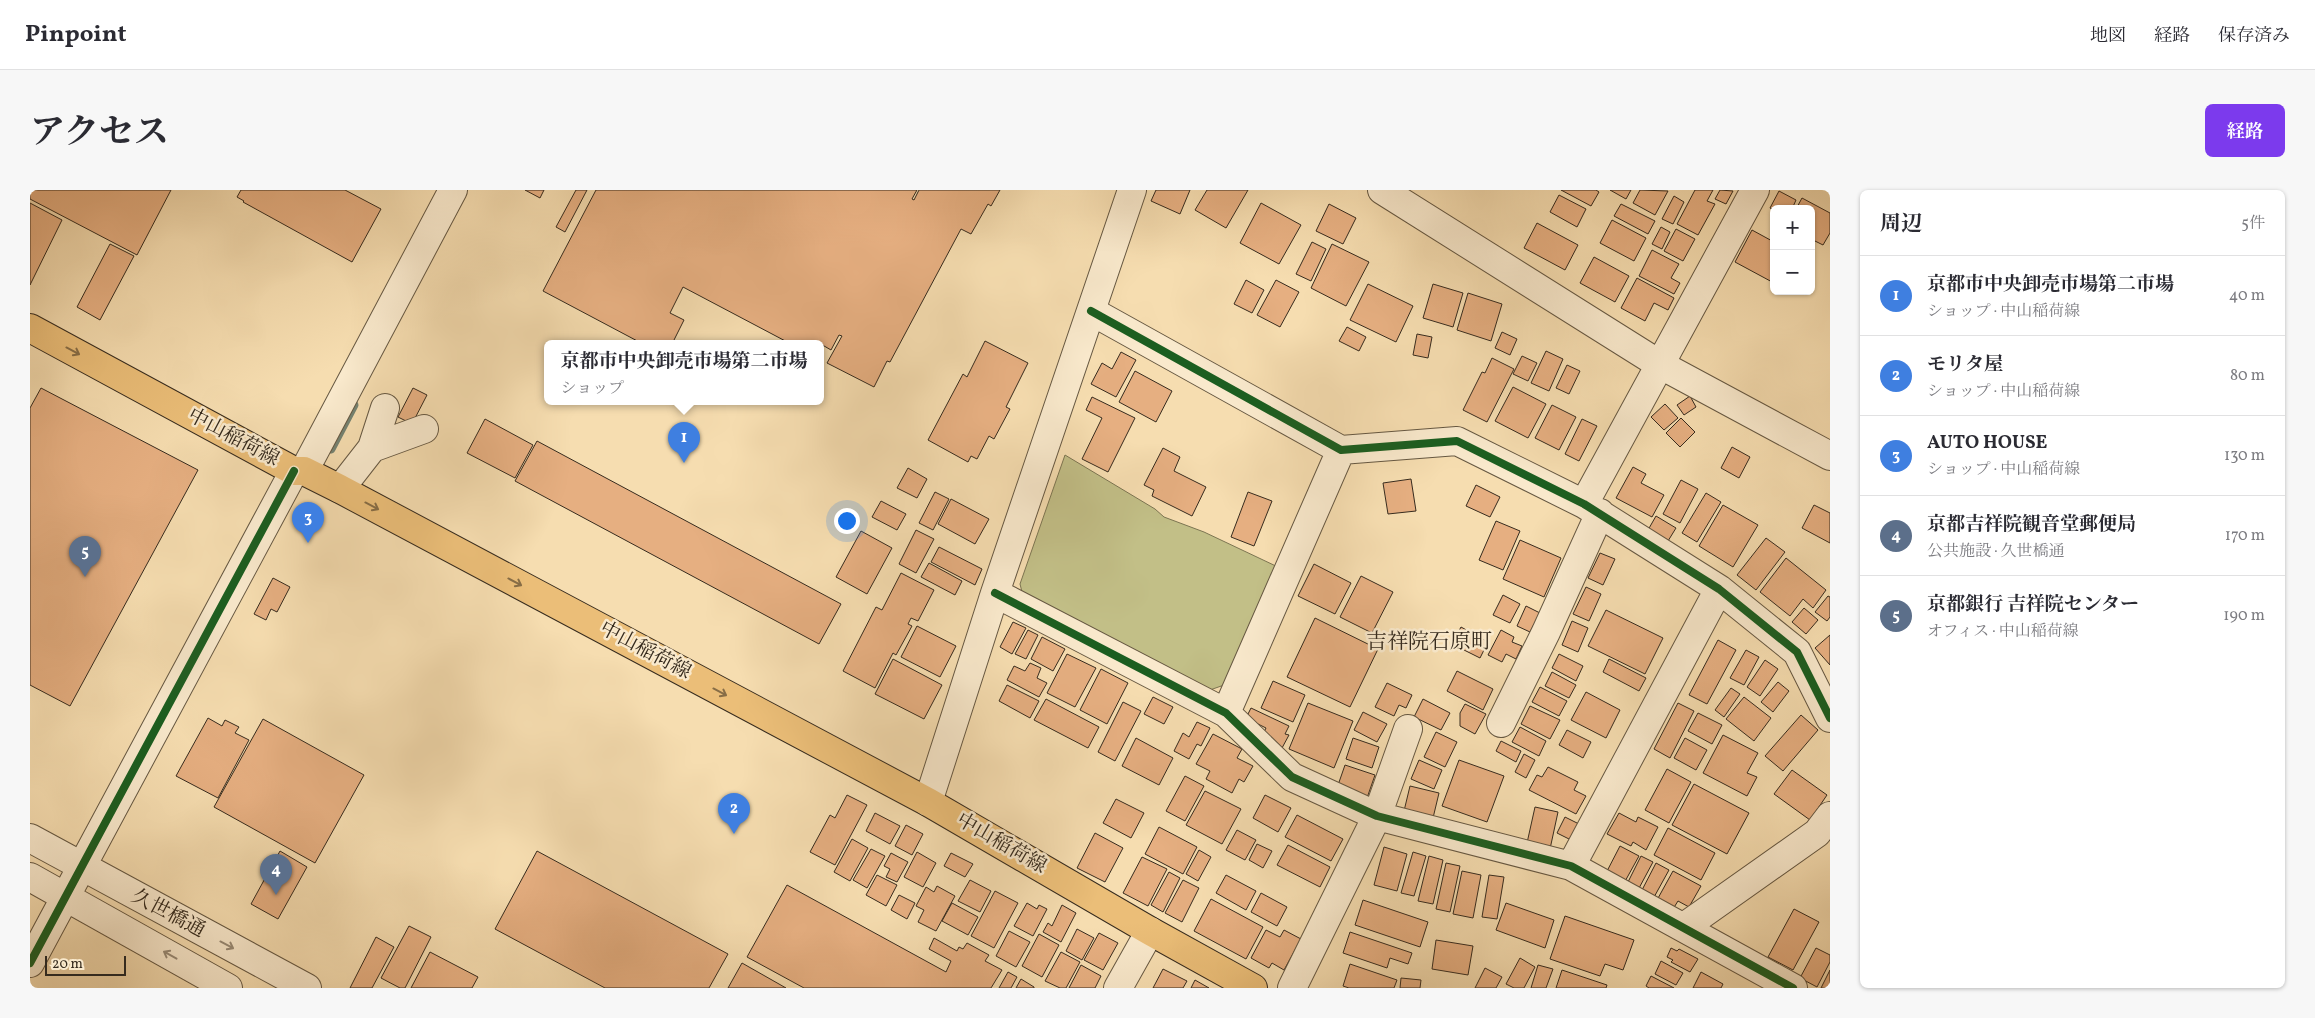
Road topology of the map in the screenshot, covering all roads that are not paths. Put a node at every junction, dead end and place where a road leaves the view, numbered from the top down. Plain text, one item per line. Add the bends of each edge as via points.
1 (453, 190) edge
2 (1132, 190) edge
3 (1382, 190) edge
4 (1755, 190) edge
5 (1091, 311) junction
6 (30, 328) edge
7 (1660, 364) junction
8 (385, 408) dead end
9 (424, 429) dead end
10 (372, 448) junction
11 (1341, 450) junction
12 (1830, 456) edge
13 (299, 471) junction
14 (340, 489) junction
15 (1592, 509) junction
16 (1719, 589) junction
17 (995, 593) junction
18 (1226, 713) junction
19 (1830, 718) edge
20 (1501, 723) dead end
21 (1408, 729) dead end
22 (928, 802) junction
23 (1377, 816) junction
24 (1830, 816) edge
25 (30, 838) edge
26 (1571, 866) junction
27 (81, 868) junction
28 (30, 877) edge
29 (66, 896) junction
30 (1684, 927) junction
31 (1150, 931) junction
32 (30, 962) edge
33 (228, 988) edge
34 (307, 988) edge
35 (1118, 988) edge
36 (1253, 988) edge
37 (1292, 988) edge
38 (1792, 988) edge

1 - 13 street
2 - 5 street
3 - 7 street
4 - 7 street
5 - 11 street
5 - 17 street
6 -> 13 main road, 中山稲荷線
7 - 12 street
7 - 15 street
8 - 10 street
9 - 10 street
10 - 14 street
11 - 15 street via 1457,441
11 - 18 street
13 - 14 main road, 中山稲荷線
13 - 27 street
14 -> 22 main road, 中山稲荷線
15 - 16 street
15 - 20 street via 1546,632
16 - 19 street via 1797,652
16 - 26 street
17 - 18 street
17 - 22 street
18 - 23 street via 1292,777
21 - 23 street
22 - 31 main road, 中山稲荷線
23 - 26 street
23 - 37 street
24 - 30 street via 1817,833
25 - 27 street, 久世橋通
26 - 30 street
27 - 29 street
27 -> 34 street, 久世橋通
28 - 29 street, 久世橋通
29 - 32 street
33 -> 29 street, 久世橋通
30 - 38 street
31 - 35 street
31 - 36 main road, 中山稲荷線

